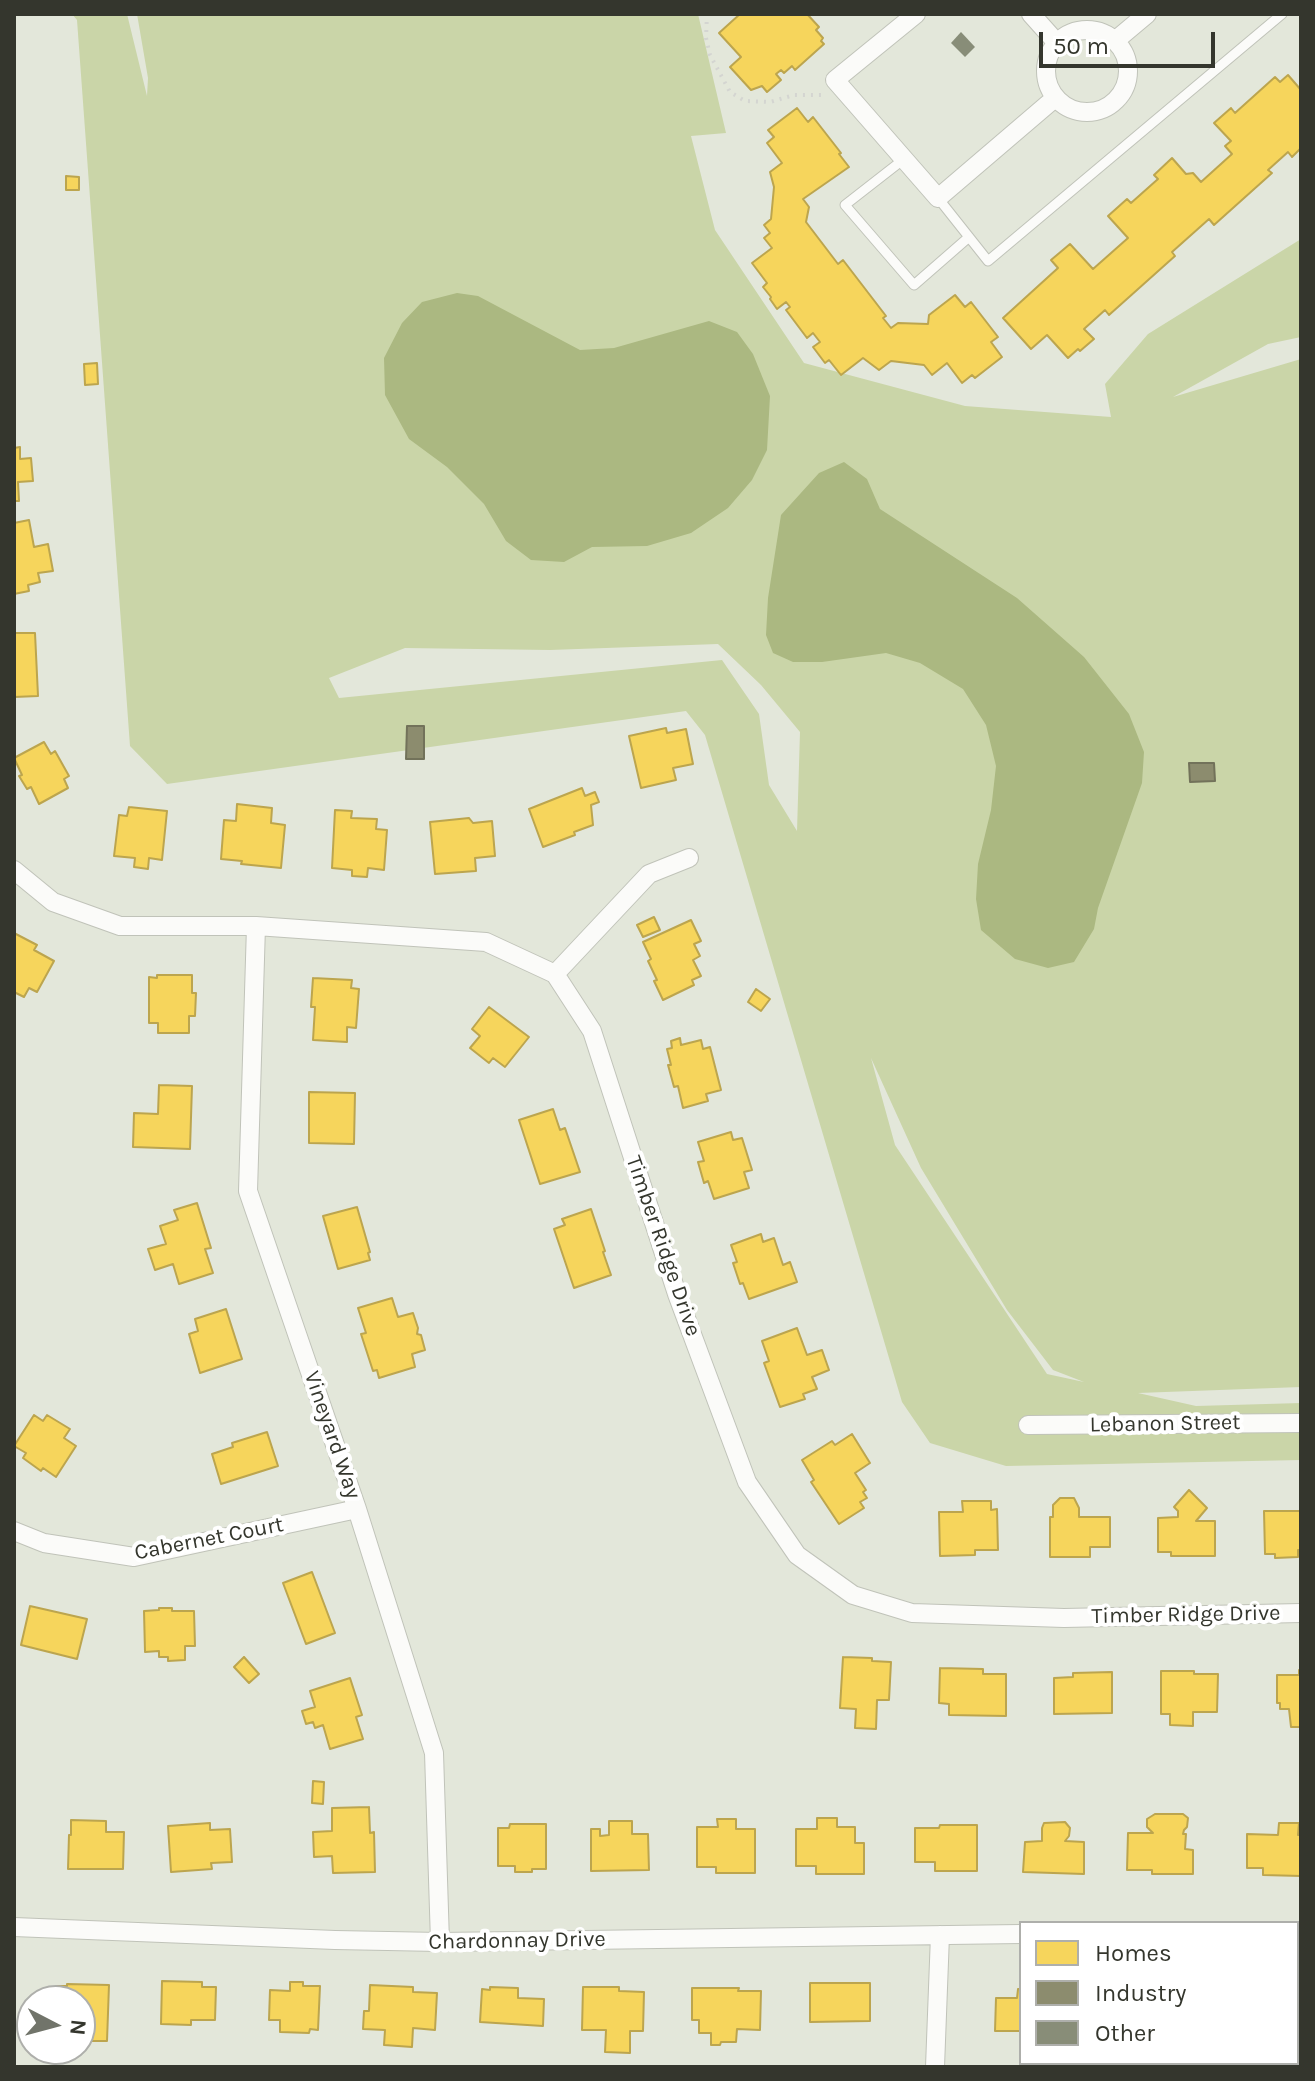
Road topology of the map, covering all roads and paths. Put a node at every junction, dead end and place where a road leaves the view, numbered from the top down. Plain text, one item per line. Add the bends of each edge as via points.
1 (707, 14) edge
2 (916, 14) edge
3 (1031, 14) edge
4 (1147, 14) edge
5 (1282, 14) edge
6 (1116, 40) junction
7 (1057, 43) junction
8 (840, 85) junction
9 (1055, 98) junction
10 (904, 159) junction
11 (938, 198) junction
12 (969, 237) junction
13 (689, 858) dead end
14 (14, 870) edge
15 (256, 926) junction
16 (555, 974) junction
17 (1301, 1423) edge
18 (1028, 1425) dead end
19 (357, 1509) junction
20 (14, 1531) edge
21 (1301, 1613) edge
22 (14, 1927) edge
23 (1019, 1934) edge
24 (940, 1935) junction
25 (440, 1942) junction
26 (935, 2067) edge

1 - 8 path via 710,55 730,92 745,101 823,95
2 - 8 street via 835,80
3 - 7 street
4 - 6 street
5 - 12 lane via 988,261
6 - 7 street via 1092,29 1067,34
6 - 9 street via 1129,77 1116,101 1105,109 1078,112
7 - 9 street via 1046,64
8 - 10 street
9 - 11 street
10 - 11 street
10 - 12 lane via 845,205 914,285
11 - 12 lane
13 - 16 street via 649,874
14 - 15 street via 53,902 120,926
15 - 16 street via 486,942
15 - 19 street, Vineyard Way via 248,1191
16 - 21 street, Timber Ridge Drive via 592,1031 677,1294 747,1482 797,1555 853,1595 912,1613 1064,1618
17 - 18 street, Lebanon Street
19 - 20 street, Cabernet Court via 134,1557 44,1543
19 - 25 street, Vineyard Way via 434,1753
22 - 25 street, Chardonnay Drive
23 - 24 street, Chardonnay Drive
24 - 25 street, Chardonnay Drive
24 - 26 street

